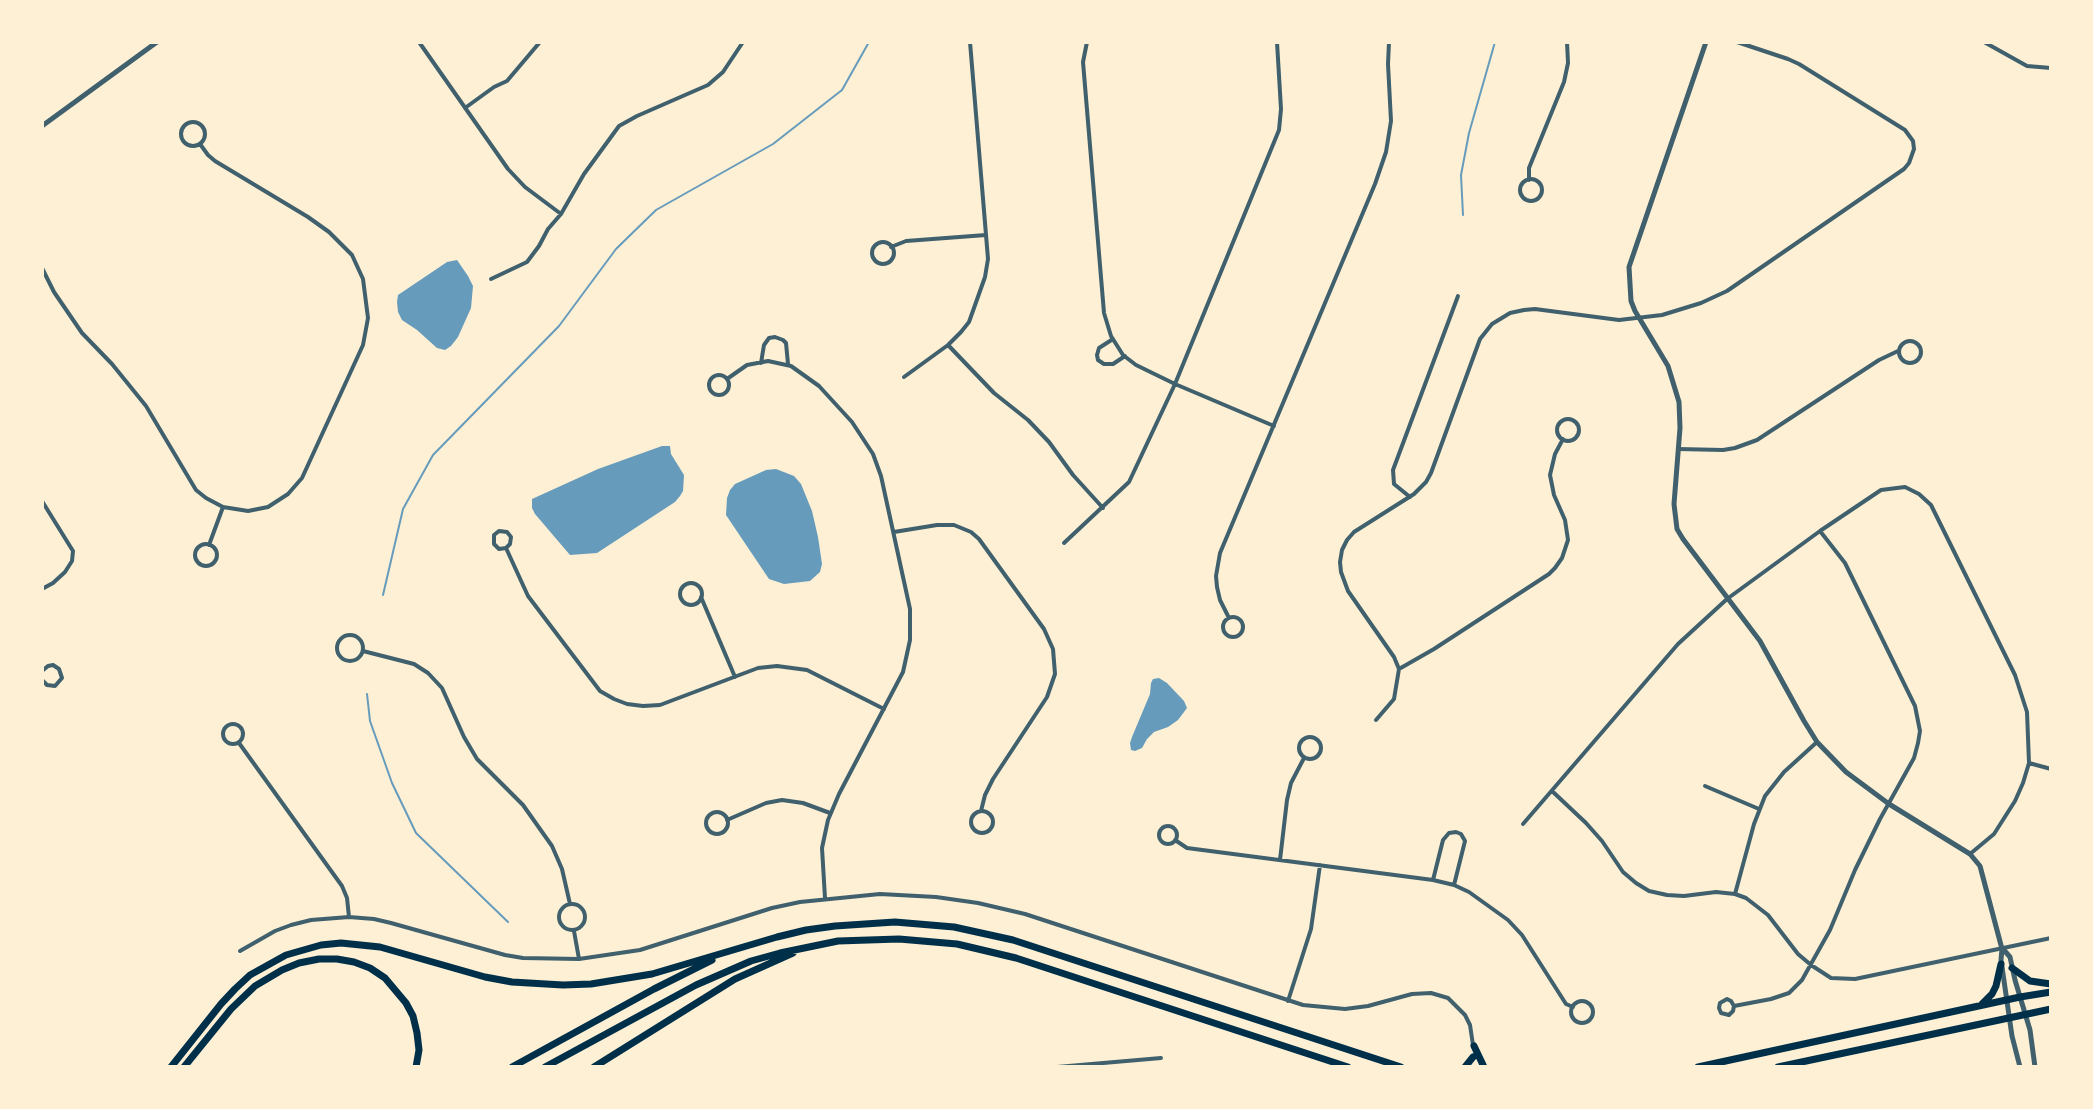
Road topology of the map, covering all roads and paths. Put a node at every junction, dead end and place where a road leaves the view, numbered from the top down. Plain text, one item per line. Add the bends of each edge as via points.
1 (157, 42) edge
2 (419, 42) edge
3 (540, 42) edge
4 (743, 42) edge
5 (970, 42) edge
6 (1087, 42) edge
7 (1277, 42) edge
8 (1389, 42) edge
9 (1567, 42) edge
10 (1706, 42) edge
11 (1737, 42) edge
12 (1984, 42) edge
13 (2051, 68) edge
14 (465, 108) junction
15 (42, 126) edge
16 (200, 144) junction
17 (1529, 180) junction
18 (561, 214) junction
19 (986, 235) junction
20 (891, 247) junction
21 (42, 268) edge
22 (491, 279) dead end
23 (1458, 296) dead end
24 (1640, 318) junction
25 (1113, 339) junction
26 (948, 345) junction
27 (1898, 351) junction
28 (1125, 356) junction
29 (761, 363) junction
30 (788, 365) junction
31 (904, 377) dead end
32 (727, 379) junction
33 (1175, 384) junction
34 (1274, 426) junction
35 (1563, 439) junction
36 (1678, 449) junction
37 (1410, 497) junction
38 (42, 501) edge
39 (223, 507) junction
40 (1103, 509) junction
41 (1820, 531) junction
42 (894, 532) junction
43 (1064, 543) dead end
44 (209, 545) junction
45 (506, 548) junction
46 (42, 589) edge
47 (701, 597) junction
48 (1727, 599) junction
49 (1229, 618) junction
50 (363, 651) junction
51 (1399, 669) junction
52 (42, 671) edge
53 (735, 677) junction
54 (42, 680) edge
55 (884, 709) junction
56 (1376, 720) dead end
57 (1817, 742) junction
58 (239, 743) junction
59 (1304, 758) junction
60 (2029, 763) junction
61 (2051, 769) edge
62 (1705, 786) dead end
63 (1552, 791) junction
64 (1889, 804) junction
65 (1759, 809) junction
66 (981, 811) junction
67 (830, 813) junction
68 (727, 820) junction
69 (1523, 824) dead end
70 (1175, 840) junction
71 (1970, 854) junction
72 (1280, 860) junction
73 (1320, 865) junction
74 (1433, 880) junction
75 (1454, 885) junction
76 (1735, 894) junction
77 (825, 898) junction
78 (570, 904) junction
79 (349, 917) junction
80 (574, 931) junction
81 (2051, 938) edge
82 (748, 946) junction
83 (810, 946) junction
84 (2002, 949) junction
85 (240, 951) dead end
86 (579, 959) junction
87 (2001, 964) junction
88 (1811, 965) junction
89 (2012, 968) junction
90 (2051, 984) edge
91 (2051, 992) edge
92 (2020, 997) junction
93 (2008, 1000) junction
94 (1288, 1001) junction
95 (1734, 1006) dead end
96 (1979, 1006) junction
97 (1573, 1007) junction
98 (2051, 1009) edge
99 (2026, 1014) junction
100 (2009, 1018) junction
101 (1474, 1046) junction
102 (1473, 1057) joint
103 (1161, 1058) dead end
104 (171, 1067) edge
105 (184, 1067) edge
106 (416, 1067) edge
107 (512, 1067) edge
108 (545, 1067) edge
109 (594, 1067) edge
110 (1057, 1067) edge
111 (1348, 1067) edge
112 (1401, 1067) edge
113 (1468, 1067) edge
114 (1484, 1067) edge
115 (1698, 1067) edge
116 (1778, 1067) edge
117 (2020, 1067) edge
118 (2035, 1067) edge

1 - 15 street
2 - 14 street
3 - 14 street via 507,81
4 - 18 street via 708,85 619,126
5 - 19 street
6 - 25 street via 1083,62 1104,313
7 - 33 street via 1279,130
8 - 34 street via 1391,121 1386,152
9 - 17 street via 1564,82 1529,168
10 - 24 street via 1629,267 1631,301
11 - 24 street via 1799,64 1905,130 1914,149 1904,169 1727,291 1681,311
12 - 13 street via 2027,66
14 - 18 street via 516,178
16 - 16 street via 202,126 188,122 182,140
16 - 39 street via 215,161 336,239 352,255 368,304 363,345 302,478 268,507
17 - 17 street via 1520,190 1532,201 1542,189
18 - 22 street via 527,262
19 - 20 street via 906,241
19 - 26 street via 988,259 980,293 969,322
20 - 20 street via 876,246 876,261 891,260
21 - 39 street via 82,333 146,406 196,490
23 - 37 street via 1393,470 1394,484
24 - 36 street via 1675,387
24 - 37 street via 1610,320 1535,309 1510,313 1492,324 1480,339 1431,473
25 - 28 street
25 - 28 street via 1099,348 1098,360 1113,364
26 - 31 street
26 - 40 street via 1049,442
27 - 27 street via 1910,363 1921,351 1908,340
27 - 36 street via 1757,440 1723,450
28 - 33 street
29 - 30 street
29 - 30 street via 764,345 775,337 786,343
29 - 32 street via 747,365
30 - 42 street via 819,386 863,436 881,476
32 - 32 street via 715,376 709,390 724,394
33 - 34 street
33 - 40 street via 1135,472
34 - 49 street via 1220,553 1217,587
35 - 35 street via 1576,438 1580,431 1575,421 1559,424
35 - 51 street via 1550,475 1568,540 1555,568
36 - 48 street via 1677,529
37 - 51 street via 1354,532 1340,562 1348,591
38 - 46 street via 73,551 65,572
39 - 44 street
40 - 43 street
41 - 48 street
41 - 60 street via 1881,490 1905,487 1931,505 2015,675 2027,712
41 - 64 street via 1845,563 1915,706 1918,743
42 - 55 street via 911,629 903,672
42 - 66 street via 937,525 971,532 1044,629 1053,649 1055,674 1047,697 993,779
44 - 44 street via 195,554 203,566 217,558
45 - 45 street via 511,537 499,531 494,544
45 - 53 street via 528,596 589,679 614,699 660,705
47 - 47 street via 695,584 680,591 688,605
47 - 53 street
48 - 57 street via 1760,641
48 - 63 street via 1678,644
49 - 49 street via 1224,631 1231,637 1242,631 1242,624
50 - 50 street via 353,635 337,644 347,661
50 - 78 street via 414,664 442,688 477,759 523,805 552,846
51 - 56 street via 1394,699
52 - 54 street via 53,665 62,678 55,686
53 - 55 street via 777,666 807,670
55 - 67 street
57 - 64 street
57 - 65 street via 1773,784
58 - 58 street via 241,728 226,727 224,739
58 - 79 street via 342,886
59 - 59 street via 1319,754 1315,739 1299,745
59 - 72 street via 1287,800
60 - 61 street
60 - 71 street via 2007,814 1994,834
62 - 65 street
63 - 69 street
63 - 76 street via 1586,823 1623,872 1649,891
64 - 71 street
64 - 88 street
65 - 76 street
66 - 66 street via 971,823 983,833 993,823
67 - 68 street via 782,800
67 - 77 street via 822,848
68 - 68 street via 713,814 707,828 723,832
70 - 70 street via 1172,827 1161,829 1162,842
70 - 72 street via 1187,848
71 - 84 street via 1980,866
72 - 73 street
73 - 74 street
73 - 94 street via 1311,929
74 - 75 street
74 - 75 street via 1443,840 1456,832 1465,841
75 - 97 street via 1508,920
76 - 88 street via 1768,915
77 - 86 street via 772,908 640,950
77 - 94 street via 880,894 978,903
78 - 80 street via 580,906 585,915
78 - 80 street via 558,918 562,927
79 - 85 street via 291,925
79 - 86 street via 391,923 505,955
80 - 86 street
81 - 84 street
82 - 104 highway via 628,979 563,985 485,977 380,947 321,945 250,975
82 - 107 highway via 682,974
82 - 112 highway via 806,930 865,923 925,924 983,933
83 - 108 highway via 724,972
83 - 109 highway via 735,979
83 - 111 highway via 899,939 987,950
84 - 87 street
84 - 88 street via 1855,979 1831,978
84 - 89 street
87 - 93 street
87 - 96 highway via 1992,994
88 - 95 street via 1789,993
89 - 90 highway via 2030,981
89 - 92 street
91 - 92 highway
92 - 93 highway
92 - 99 street
93 - 96 highway
93 - 100 street
94 - 101 street via 1345,1009 1431,993 1448,998 1465,1015
96 - 115 highway
97 - 97 street via 1578,1022 1591,1019 1588,1003
98 - 99 highway
99 - 100 highway
99 - 118 street
100 - 116 highway
100 - 117 street
101 - 102 street
101 - 114 highway
102 - 113 highway
103 - 110 street
105 - 106 highway via 255,986 282,970 319,959 362,965 395,988 415,1025

